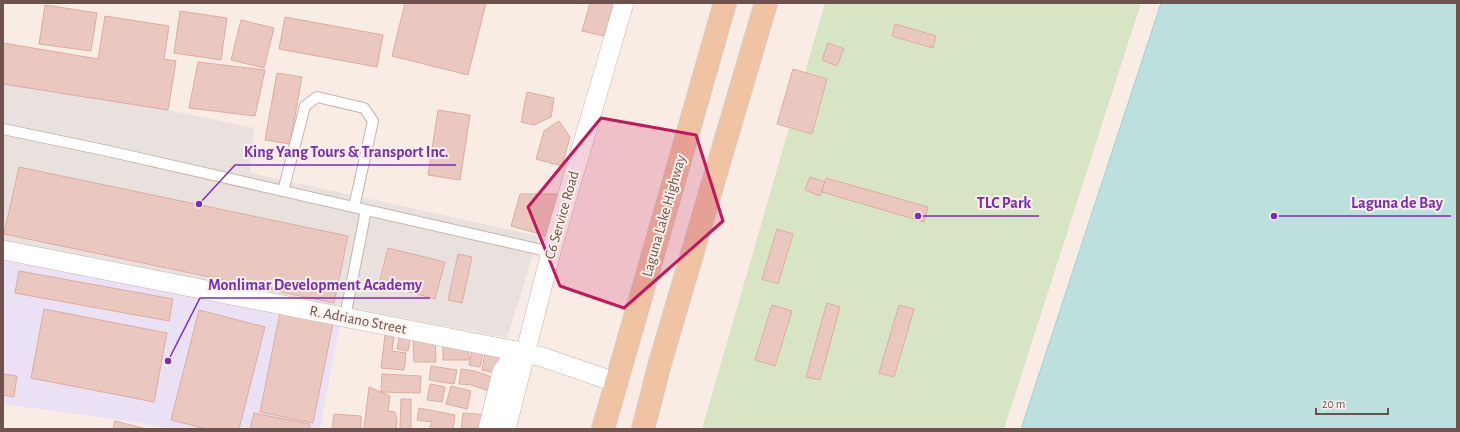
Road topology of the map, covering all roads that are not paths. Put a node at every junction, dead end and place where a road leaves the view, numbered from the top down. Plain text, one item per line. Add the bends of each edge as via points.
1 (624, 3) edge
2 (725, 3) edge
3 (766, 3) edge
4 (3, 129) edge
5 (283, 191) junction
6 (354, 207) junction
7 (366, 210) junction
8 (3, 250) edge
9 (551, 252) junction
10 (345, 317) junction
11 (534, 355) junction
12 (615, 382) junction
13 (488, 429) edge
14 (506, 429) edge
15 (603, 429) edge
16 (643, 429) edge

1 - 9 street, C6 Service Road
2 - 12 main road, Laguna Lake Highway
3 - 16 main road
4 - 5 lane
5 - 6 lane
5 - 6 lane via 305,106 317,97 364,108 372,121
6 - 7 lane
7 - 9 lane
7 - 10 lane
8 - 10 street, R. Adriano Street
9 - 11 street, C6 Service Road
10 - 11 street, R. Adriano Street
11 - 12 street, R. Adriano Street
11 - 13 street via 511,360 502,372
11 - 14 street, C6 Service Road
12 - 15 main road, Laguna Lake Highway

